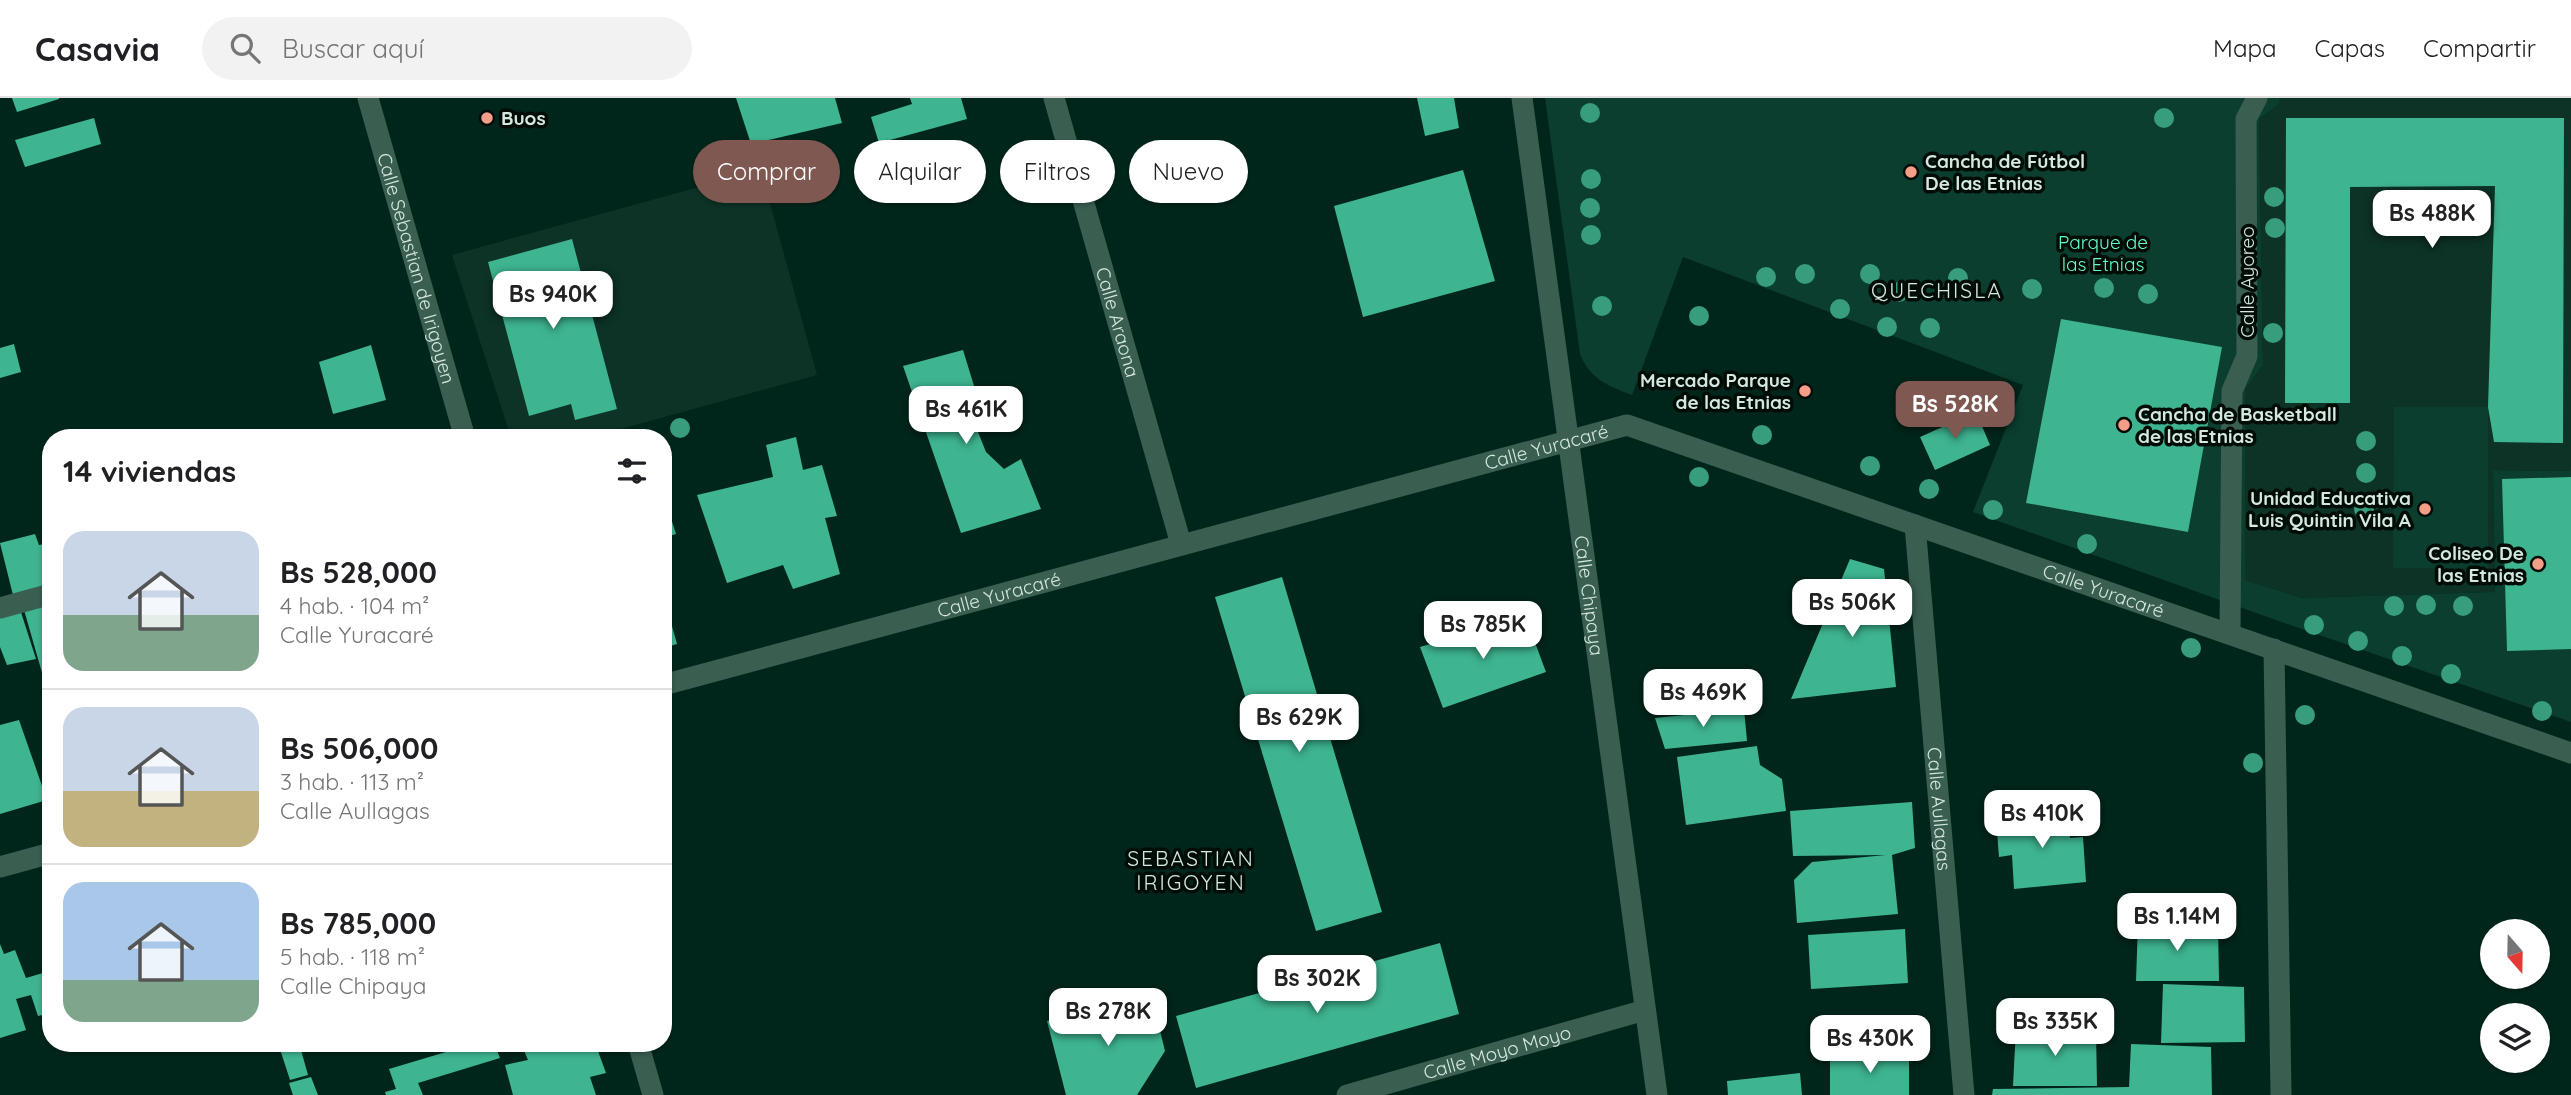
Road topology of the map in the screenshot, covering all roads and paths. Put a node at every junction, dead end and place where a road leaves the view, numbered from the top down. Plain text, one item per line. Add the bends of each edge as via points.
1 (368, 98) edge
2 (1054, 98) edge
3 (1522, 98) edge
4 (2257, 98) edge
5 (462, 429) edge
6 (1568, 442) junction
7 (1915, 525) junction
8 (1181, 544) junction
9 (42, 596) edge
10 (0, 608) edge
11 (2230, 632) junction
12 (2274, 649) junction
13 (672, 683) edge
14 (2571, 752) edge
15 (42, 855) edge
16 (0, 867) edge
17 (1645, 1010) junction
18 (641, 1052) edge
19 (653, 1095) edge
20 (1347, 1095) edge
21 (1657, 1095) edge
22 (1964, 1095) edge
23 (2281, 1095) edge

1 - 5 street, Calle Sebastian de Irigoyen
2 - 8 street, Calle Araona
3 - 6 street, Calle Chipaya
4 - 11 street, Calle Ayoreo via 2246,119 2248,356 2232,391
6 - 7 street, Calle Yuracaré via 1627,425
6 - 8 street, Calle Yuracaré
6 - 17 street, Calle Chipaya
7 - 11 street, Calle Yuracaré
7 - 22 street, Calle Aullagas
8 - 13 street, Calle Yuracaré
9 - 10 street
11 - 12 street, Calle Yuracaré
12 - 14 street, Calle Yuracaré
12 - 23 street
15 - 16 street
17 - 20 street, Calle Moyo Moyo
17 - 21 street, Calle Chipaya
18 - 19 street

